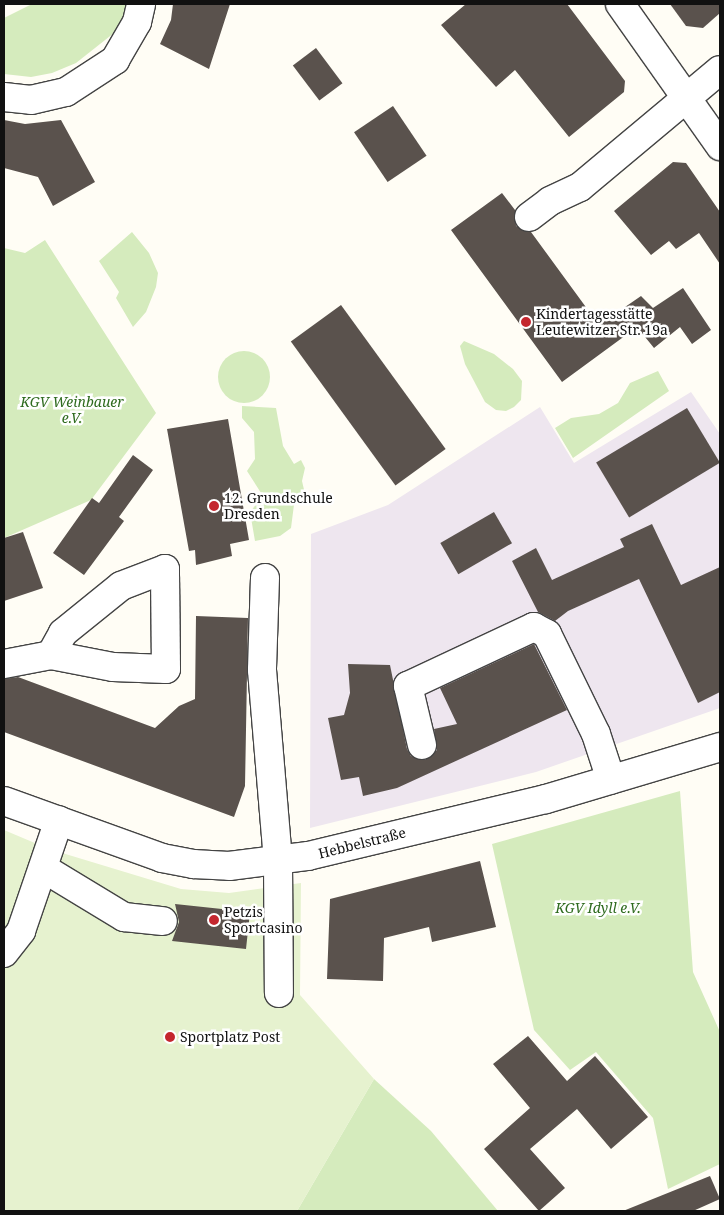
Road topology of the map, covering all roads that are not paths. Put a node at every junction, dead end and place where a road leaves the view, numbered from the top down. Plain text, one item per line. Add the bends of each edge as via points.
1 (141, 4) edge
2 (620, 4) edge
3 (720, 70) edge
4 (4, 97) edge
5 (686, 98) junction
6 (720, 146) edge
7 (529, 217) dead end
8 (264, 578) dead end
9 (51, 654) junction
10 (4, 664) edge
11 (422, 745) dead end
12 (720, 747) edge
13 (611, 780) junction
14 (4, 801) edge
15 (59, 820) junction
16 (278, 862) junction
17 (43, 868) junction
18 (163, 921) dead end
19 (4, 953) edge
20 (280, 993) dead end

1 - 4 street via 137,22 115,60 66,92 31,100
2 - 5 street
3 - 5 street
5 - 6 street
5 - 7 street via 580,187 550,201
8 - 16 street via 262,670
9 - 9 street via 63,633 121,586 164,569 166,670 113,667
9 - 10 street
11 - 13 street via 408,686 534,627 547,634 596,734
12 - 13 street, Hebbelstraße
13 - 16 street, Hebbelstraße via 537,802
14 - 15 street, Hebbelstraße
15 - 16 street, Hebbelstraße via 162,858 192,864 229,866
15 - 17 street
16 - 20 street
17 - 18 street via 124,917
17 - 19 street via 21,931

